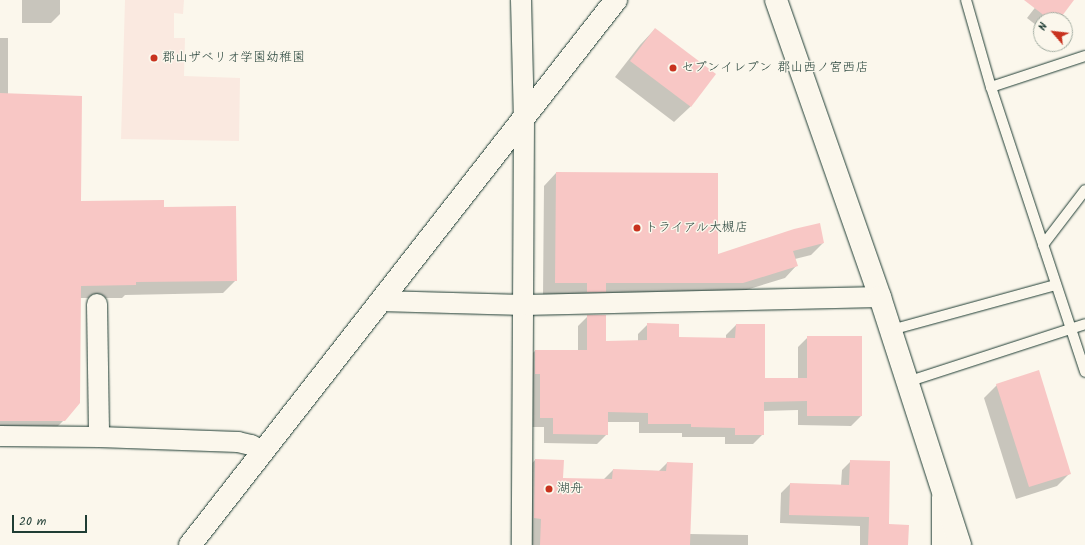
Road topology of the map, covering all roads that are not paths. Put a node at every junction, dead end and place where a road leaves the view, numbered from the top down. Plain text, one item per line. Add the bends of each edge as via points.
1 (522, 0) edge
2 (616, 0) edge
3 (776, 0) edge
4 (966, 0) edge
5 (1085, 56) edge
6 (991, 87) junction
7 (524, 119) junction
8 (1085, 190) edge
9 (1043, 245) junction
10 (1056, 285) junction
11 (880, 297) junction
12 (380, 301) junction
13 (97, 304) dead end
14 (524, 305) junction
15 (1085, 324) edge
16 (1070, 329) junction
17 (891, 330) junction
18 (1085, 372) edge
19 (907, 382) junction
20 (0, 436) edge
21 (99, 437) junction
22 (263, 451) junction
23 (942, 487) junction
24 (190, 545) edge
25 (522, 545) edge
26 (942, 545) edge
27 (960, 545) edge

1 - 7 street
2 - 7 street
3 - 11 street
4 - 6 lane
5 - 6 lane
6 - 9 lane
7 - 12 street
7 - 14 street
8 - 9 lane
9 - 10 lane
10 - 16 lane
10 - 17 lane
11 - 14 street
11 - 17 street
12 - 14 street
12 - 22 street
13 - 21 street
14 - 25 street
15 - 16 lane
16 - 18 lane
16 - 19 lane
17 - 19 street
19 - 23 street
20 - 21 street
21 - 22 street via 238,442
22 - 24 street
23 - 26 street
23 - 27 street

